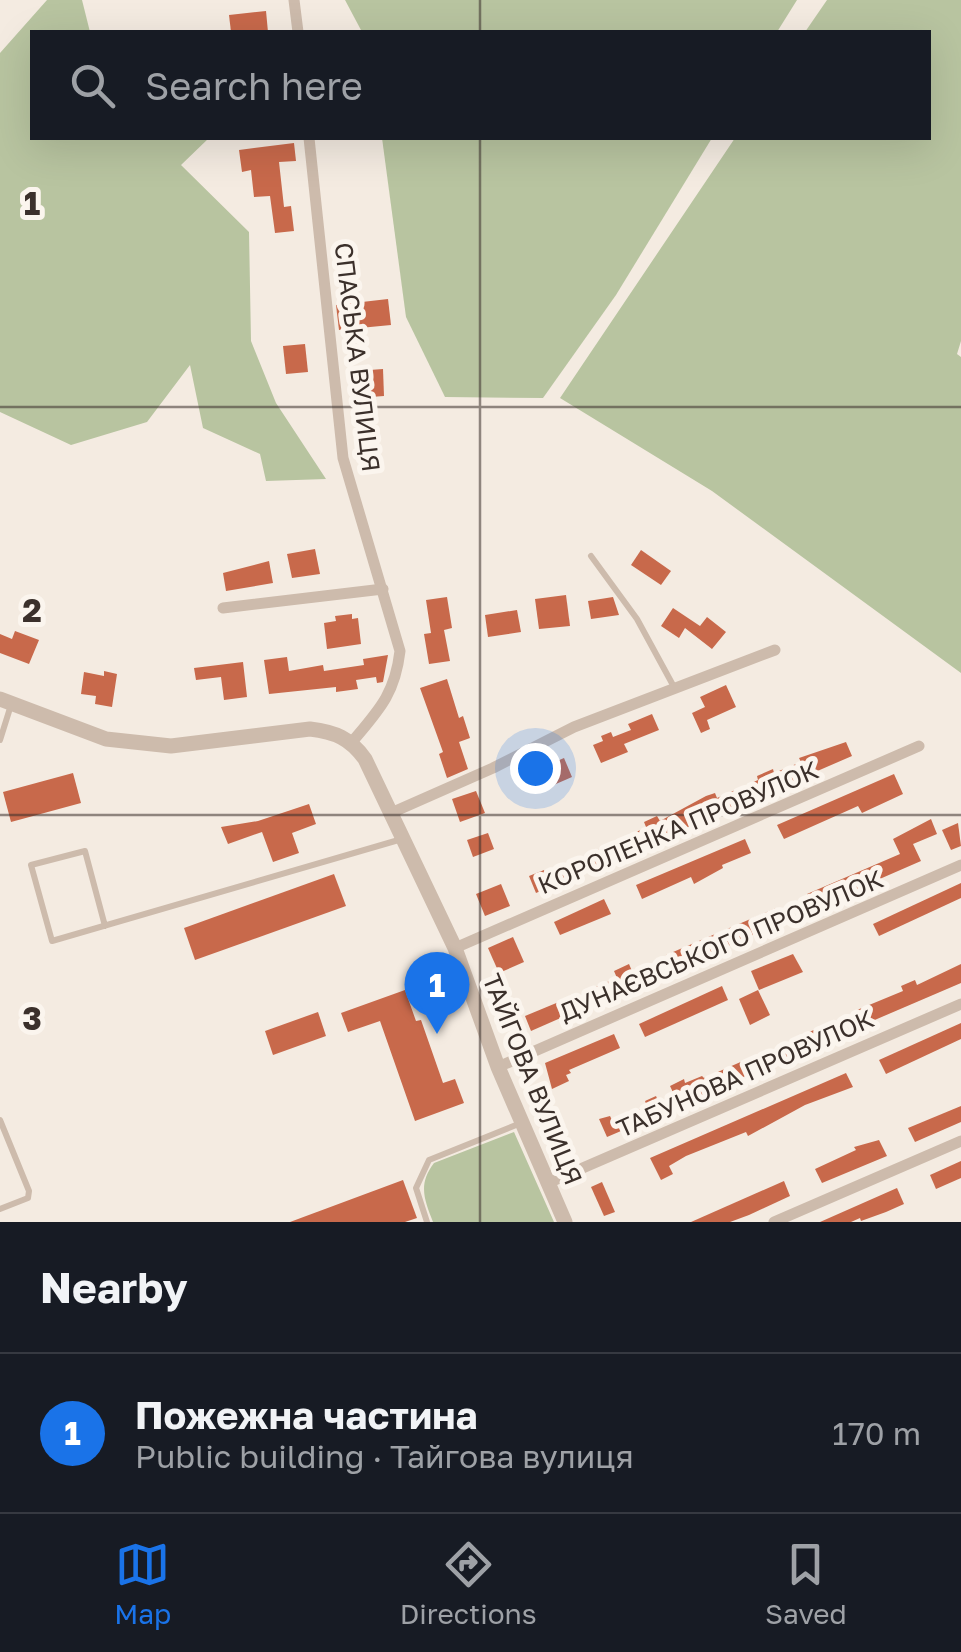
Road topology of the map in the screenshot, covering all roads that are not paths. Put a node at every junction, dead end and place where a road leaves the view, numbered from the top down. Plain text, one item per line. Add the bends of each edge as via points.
1 (294, 0) edge
2 (298, 30) edge
3 (309, 140) edge
4 (590, 556) dead end
5 (383, 589) junction
6 (223, 608) dead end
7 (775, 650) dead end
8 (674, 688) junction
9 (6, 701) edge
10 (0, 740) edge
11 (352, 742) junction
12 (919, 746) dead end
13 (391, 813) junction
14 (403, 838) junction
15 (961, 866) edge
16 (106, 926) junction
17 (455, 948) junction
18 (961, 1004) edge
19 (498, 1067) junction
20 (0, 1120) edge
21 (522, 1122) junction
22 (961, 1140) edge
23 (548, 1184) junction
24 (0, 1210) edge
25 (426, 1222) edge
26 (565, 1222) edge
27 (774, 1222) edge

1 - 2 street
3 - 5 street, СПАСЬКА ВУЛИЦЯ via 343,458
4 - 8 lane via 637,619
5 - 6 street
5 - 11 street, СПАСЬКА ВУЛИЦЯ via 400,652 397,676 389,697
7 - 8 street
8 - 13 street via 574,726
9 - 10 lane
9 - 11 street via 106,739 171,746 310,729
11 - 13 street, ТАЙГОВА ВУЛИЦЯ
12 - 17 street, КОРОЛЕНКА ПРОВУЛОК
13 - 14 street, ТАЙГОВА ВУЛИЦЯ
14 - 16 lane
14 - 17 street, ТАЙГОВА ВУЛИЦЯ
15 - 19 street, ДУНАЄВСЬКОГО ПРОВУЛОК
16 - 16 lane via 52,941 32,864 85,851
17 - 19 street, ТАЙГОВА ВУЛИЦЯ
18 - 23 street, ТАБУНОВА ПРОВУЛОК
19 - 21 street, ТАЙГОВА ВУЛИЦЯ
20 - 24 lane via 29,1191 28,1198
21 - 23 street, ТАЙГОВА ВУЛИЦЯ
21 - 25 lane via 428,1160 416,1188
22 - 27 street
23 - 26 street, ТАЙГОВА ВУЛИЦЯ

